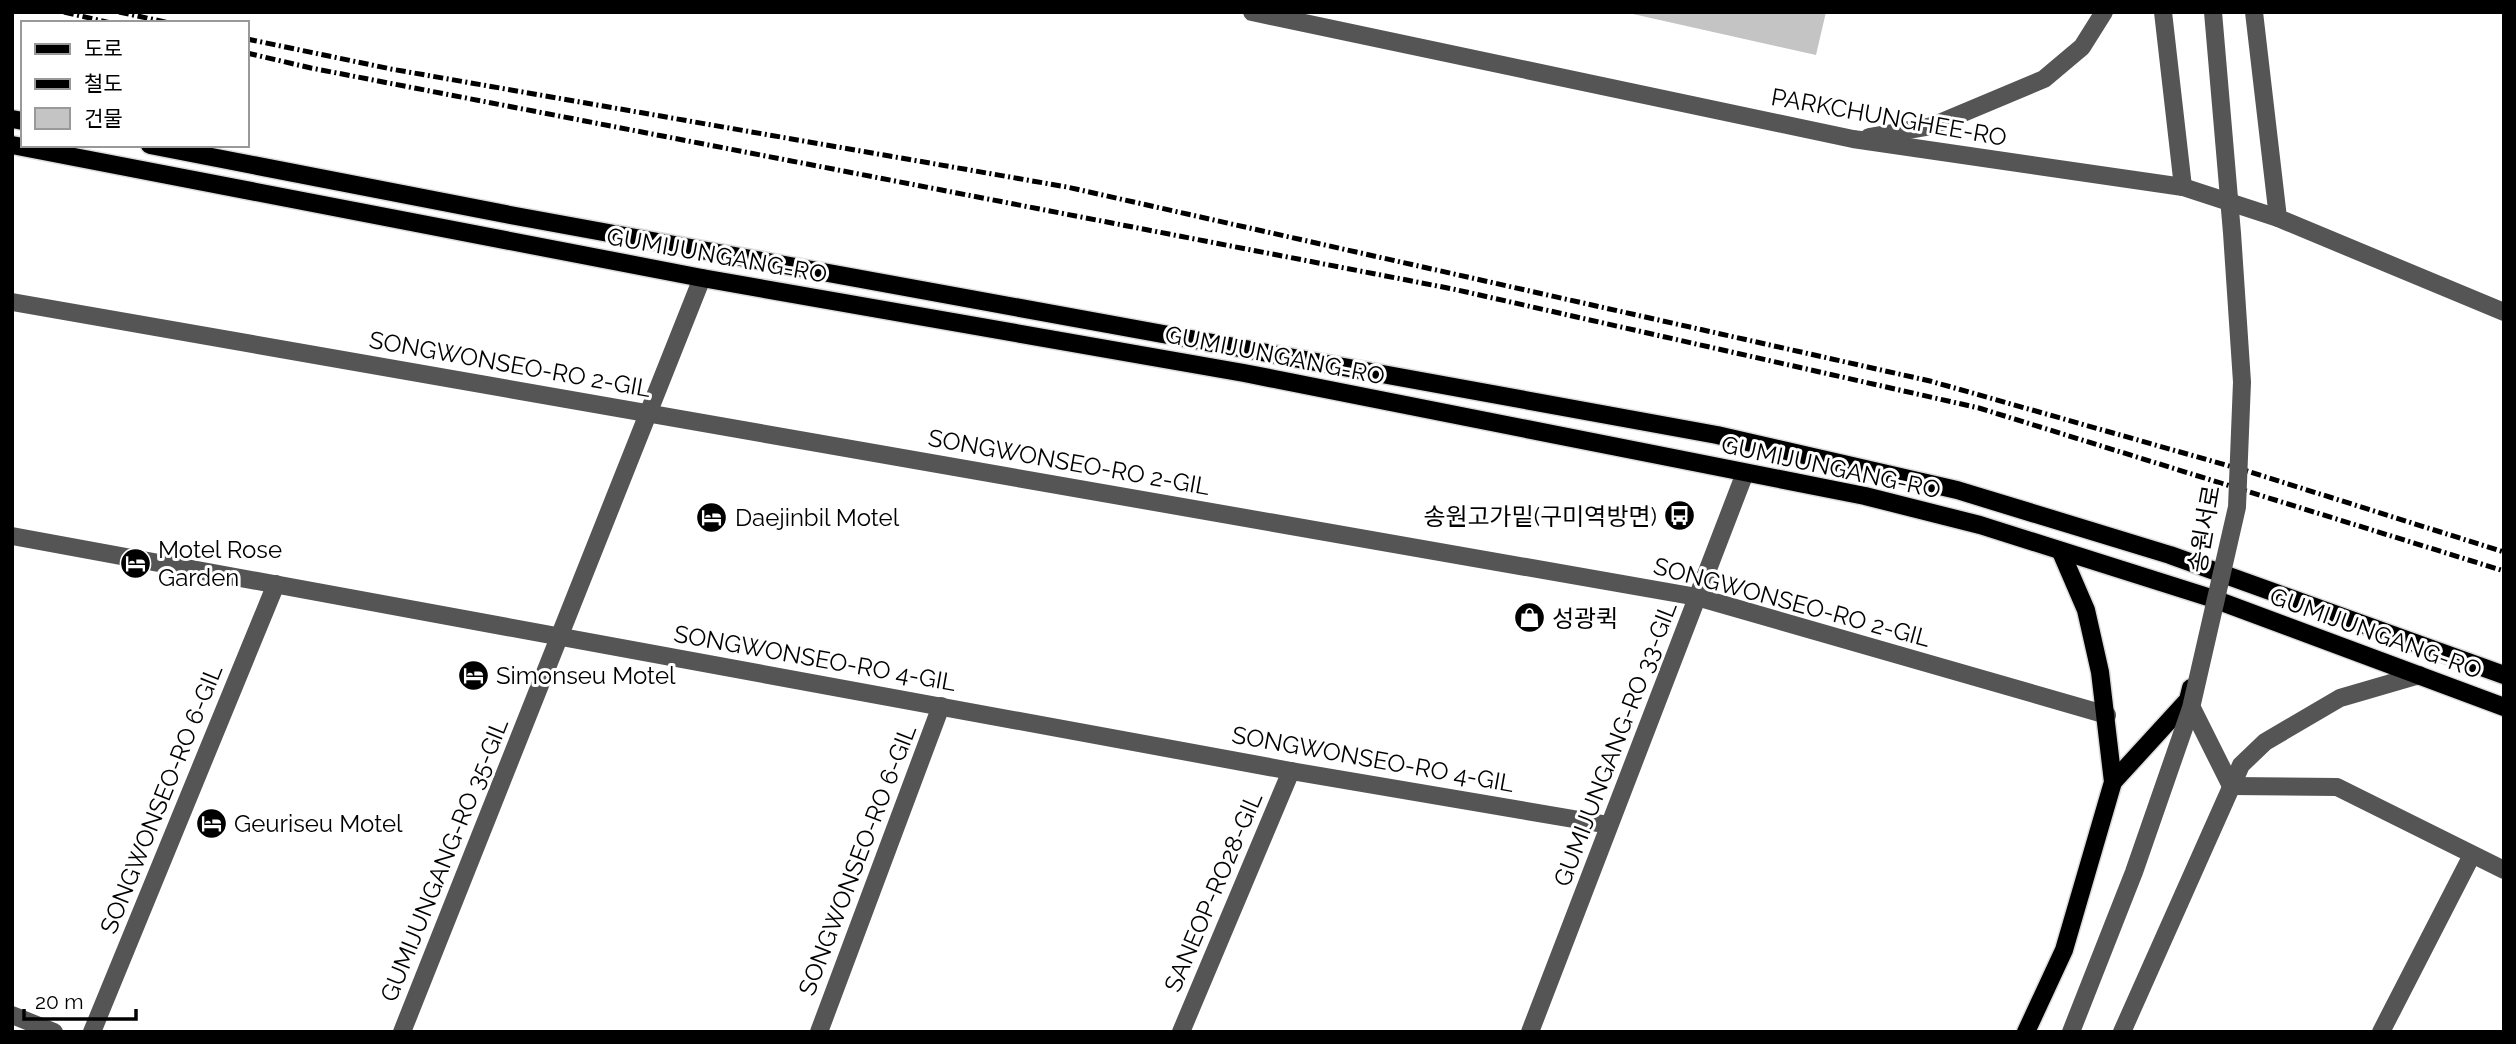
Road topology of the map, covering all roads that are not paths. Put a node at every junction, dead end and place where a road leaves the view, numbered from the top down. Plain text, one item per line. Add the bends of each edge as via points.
1 (1252, 12) edge
2 (2104, 12) edge
3 (2163, 12) edge
4 (2213, 12) edge
5 (2254, 12) edge
6 (1853, 139) junction
7 (22, 147) edge
8 (160, 147) edge
9 (2183, 187) junction
10 (2278, 218) junction
11 (702, 278) junction
12 (12, 302) edge
13 (2504, 312) edge
14 (649, 413) junction
15 (1745, 473) junction
16 (12, 536) edge
17 (2060, 552) junction
18 (2217, 572) junction
19 (275, 584) junction
20 (1698, 597) junction
21 (2211, 598) junction
22 (560, 636) junction
23 (2418, 675) junction
24 (2504, 675) edge
25 (2188, 700) junction
26 (942, 706) junction
27 (2504, 707) edge
28 (2107, 715) junction
29 (1291, 771) junction
30 (2113, 782) junction
31 (2231, 786) junction
32 (1609, 825) junction
33 (2472, 855) junction
34 (2504, 870) edge
35 (12, 1015) edge
36 (54, 1032) edge
37 (92, 1032) edge
38 (402, 1032) edge
39 (819, 1032) edge
40 (1181, 1032) edge
41 (1530, 1032) edge
42 (2026, 1032) edge
43 (2071, 1032) edge
44 (2122, 1032) edge
45 (2381, 1032) edge

1 - 6 street, PARKCHUNGHEE-RO
2 - 6 street via 2082,47 2044,79 1932,126
3 - 9 street
4 - 43 street, 송원서로, bridge via 2242,383 2237,507 2191,708 2134,872
5 - 10 street
6 - 9 street, PARKCHUNGHEE-RO
7 - 11 main road, GUMIJUNGANG-RO
8 - 18 main road, GUMIJUNGANG-RO via 1717,435 1957,489
9 - 10 street, PARKCHUNGHEE-RO
10 - 13 street, PARKCHUNGHEE-RO
11 - 14 street, GUMIJUNGANG-RO 35-GIL
11 - 15 main road, GUMIJUNGANG-RO via 1244,373
12 - 14 street, SONGWONSEO-RO 2-GIL
14 - 20 street, SONGWONSEO-RO 2-GIL
14 - 22 street, GUMIJUNGANG-RO 35-GIL
15 - 17 main road, GUMIJUNGANG-RO via 1878,499 1980,525
15 - 20 street, GUMIJUNGANG-RO 33-GIL
16 - 19 street, SONGWONSEO-RO 4-GIL
17 - 21 main road, GUMIJUNGANG-RO
17 - 28 main road via 2086,610
18 - 21 main road
18 - 24 main road, GUMIJUNGANG-RO
19 - 22 street, SONGWONSEO-RO 4-GIL
19 - 37 street, SONGWONSEO-RO 6-GIL
20 - 28 street, SONGWONSEO-RO 2-GIL
20 - 32 street, GUMIJUNGANG-RO 33-GIL
21 - 23 main road, GUMIJUNGANG-RO
21 - 25 main road
22 - 26 street, SONGWONSEO-RO 4-GIL
22 - 38 street, GUMIJUNGANG-RO 35-GIL
23 - 27 main road, GUMIJUNGANG-RO
23 - 31 street via 2329,704 2265,742 2241,765
25 - 30 main road
25 - 31 street
26 - 29 street, SONGWONSEO-RO 4-GIL
26 - 39 street, SONGWONSEO-RO 6-GIL
28 - 30 main road
29 - 32 street, SONGWONSEO-RO 4-GIL
29 - 40 street, SANEOP-RO28-GIL
30 - 42 main road via 2064,950
31 - 33 street via 2337,787
31 - 44 street
32 - 41 street, GUMIJUNGANG-RO 33-GIL
33 - 34 street
33 - 45 street
35 - 36 street

